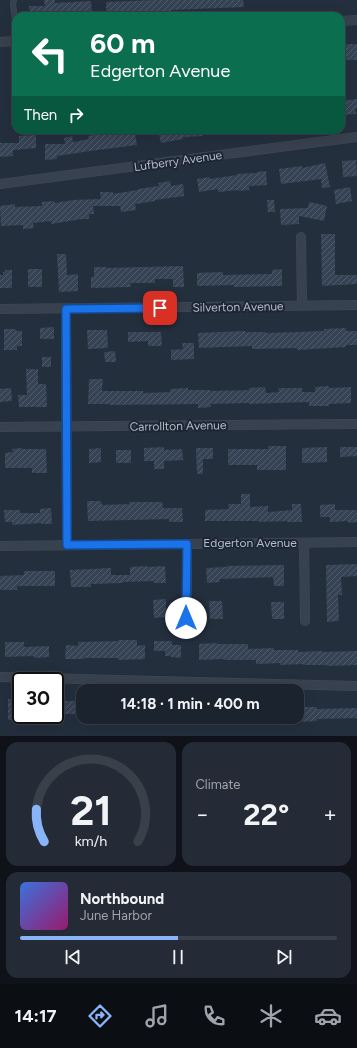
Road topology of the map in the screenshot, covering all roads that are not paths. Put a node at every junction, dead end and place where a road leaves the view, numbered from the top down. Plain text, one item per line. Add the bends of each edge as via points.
1 (14, 0) edge
2 (14, 12) edge
3 (357, 20) edge
4 (345, 21) edge
5 (12, 41) edge
6 (0, 42) edge
7 (357, 137) edge
8 (0, 184) edge
9 (301, 237) dead end
10 (357, 305) edge
11 (302, 306) junction
12 (0, 309) edge
13 (66, 309) junction
14 (357, 424) edge
15 (0, 427) edge
16 (66, 427) junction
17 (357, 542) edge
18 (304, 543) junction
19 (187, 544) junction
20 (67, 545) junction
21 (0, 546) edge
22 (186, 618) dead end
23 (304, 621) dead end
24 (0, 677) edge
25 (357, 686) edge

1 - 2 lane
3 - 4 street
5 - 6 street
7 - 8 street, Lufberry Avenue
9 - 11 street
10 - 11 street, Silverton Avenue
11 - 13 street, Silverton Avenue
12 - 13 street, Silverton Avenue
13 - 16 street
14 - 16 street, Carrollton Avenue
15 - 16 street, Carrollton Avenue
16 - 20 street
17 - 18 street, Edgerton Avenue
18 - 19 street, Edgerton Avenue
18 - 23 street
19 - 20 street, Edgerton Avenue
19 - 22 street
20 - 21 street, Edgerton Avenue
24 - 25 street

